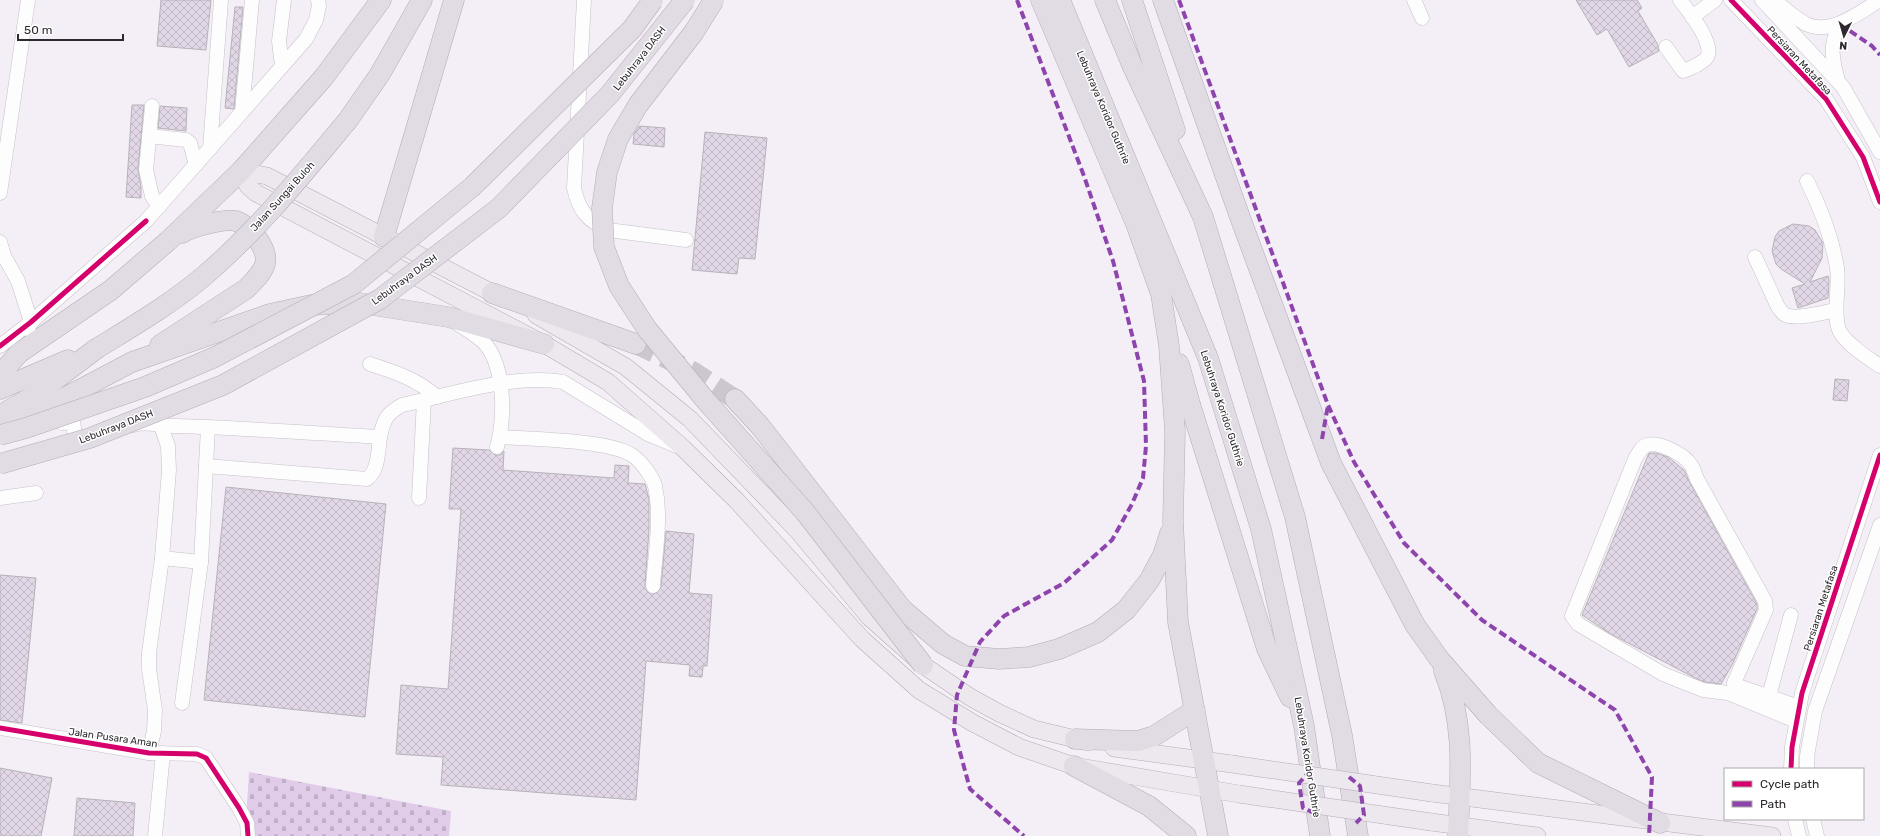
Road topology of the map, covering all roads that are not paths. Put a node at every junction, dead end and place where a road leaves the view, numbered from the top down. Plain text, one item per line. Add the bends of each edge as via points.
1 (28, 0) edge
2 (221, 0) edge
3 (252, 0) edge
4 (284, 0) edge
5 (318, 0) edge
6 (381, 0) edge
7 (422, 0) edge
8 (454, 0) edge
9 (584, 0) edge
10 (653, 0) edge
11 (685, 0) edge
12 (714, 0) edge
13 (1041, 0) edge
14 (1060, 0) edge
15 (1105, 0) edge
16 (1132, 0) edge
17 (1163, 0) edge
18 (1414, 0) edge
19 (1680, 0) edge
20 (1715, 0) edge
21 (1731, 0) edge
22 (1762, 0) edge
23 (1774, 0) edge
24 (1880, 0) edge
25 (1692, 17) junction
26 (1422, 18) dead end
27 (1840, 24) junction
28 (1666, 47) dead end
29 (282, 66) junction
30 (1839, 83) junction
31 (152, 106) dead end
32 (242, 112) junction
33 (149, 136) junction
34 (210, 149) junction
35 (1880, 152) edge
36 (196, 165) junction
37 (241, 171) junction
38 (1807, 181) dead end
39 (0, 193) edge
40 (1880, 202) edge
41 (159, 207) junction
42 (1203, 217) junction
43 (384, 236) junction
44 (686, 240) dead end
45 (168, 241) junction
46 (0, 242) edge
47 (1755, 257) dead end
48 (492, 293) junction
49 (1161, 294) junction
50 (1836, 310) junction
51 (448, 317) junction
52 (31, 322) junction
53 (544, 344) junction
54 (636, 344) tunnel mouth
55 (0, 346) edge
56 (96, 349) junction
57 (19, 353) junction
58 (132, 362) junction
59 (370, 364) dead end
60 (1880, 366) edge
61 (0, 375) edge
62 (502, 383) junction
63 (0, 389) edge
64 (430, 399) junction
65 (736, 399) tunnel mouth
66 (45, 408) junction
67 (0, 415) edge
68 (0, 418) edge
69 (161, 426) junction
70 (208, 427) junction
71 (0, 435) edge
72 (380, 437) junction
73 (683, 448) junction
74 (1880, 455) edge
75 (0, 464) edge
76 (206, 466) junction
77 (36, 493) dead end
78 (0, 498) edge
79 (419, 498) dead end
80 (1173, 521) junction
81 (1880, 525) edge
82 (162, 558) junction
83 (201, 562) junction
84 (653, 586) dead end
85 (1791, 615) dead end
86 (1440, 660) junction
87 (922, 665) junction
88 (1731, 688) junction
89 (1770, 696) junction
90 (182, 703) dead end
91 (1799, 707) junction
92 (1195, 710) junction
93 (1796, 721) junction
94 (1304, 726) junction
95 (0, 728) edge
96 (1075, 739) junction
97 (156, 753) junction
98 (1205, 761) junction
99 (1074, 766) junction
100 (1791, 768) edge
101 (1807, 768) edge
102 (1209, 789) junction
103 (1459, 797) junction
104 (1795, 820) edge
105 (1813, 820) edge
106 (1660, 823) junction
107 (1458, 831) edge
108 (155, 836) edge
109 (248, 836) edge
110 (1186, 836) edge
111 (1218, 836) edge
112 (1320, 836) edge
113 (1358, 836) edge
114 (1537, 836) edge
115 (1772, 836) edge
116 (1799, 836) edge
117 (1817, 836) edge

1 - 39 street
2 - 34 street
3 - 32 street
4 - 29 street via 279,41
5 - 29 street via 316,20 306,39
6 - 37 highway via 324,77
7 - 56 highway, Jalan Sungai Buloh, bridge via 380,74 348,120 288,191 204,276 168,303
8 - 43 highway
9 - 44 street via 574,188 577,202 584,214 608,230
10 - 71 highway, bridge via 632,29 472,187 354,284 215,357 146,388
11 - 75 highway, Lebuhraya DASH, bridge via 610,94 499,208 380,299 222,385 90,438
12 - 87 highway, bridge via 694,32 638,105 618,139 607,172 602,208 604,247 619,286 647,329 707,402 806,512
13 - 49 highway via 1136,224
14 - 94 highway, Lebuhraya Koridor Guthrie via 1208,358 1261,529
15 - 42 highway via 1132,65
16 - 42 highway
17 - 86 highway via 1331,463 1415,625
18 - 26 street
19 - 25 street
20 - 25 street
21 - 40 street, Persiaran Metafasa via 1826,99 1863,157
22 - 30 street, Persiaran Metafasa
23 - 27 street via 1814,27
24 - 27 street
25 - 28 street via 1708,47 1706,60 1683,70
27 - 30 street via 1833,36 1832,49 1833,64
29 - 32 street
30 - 35 street, Persiaran Metafasa
31 - 33 street
32 - 34 street
33 - 36 street via 186,140 190,143
33 - 41 street via 146,170 148,185
34 - 36 street
36 - 41 street
37 - 43 main road via 268,176
37 - 45 highway
37 - 53 main road via 248,186 256,193
38 - 50 street via 1823,214 1831,239 1839,285
41 - 52 street
42 - 113 highway via 1295,517 1342,735
43 - 48 main road
45 - 57 highway via 111,290
45 - 58 highway via 188,229 234,220 245,226 261,243 265,264 258,277 246,289
46 - 52 street via 4,256 18,282
47 - 50 street via 1778,307 1784,314 1790,317
48 - 54 highway
48 - 87 main road via 626,367 690,419 798,531 869,617
49 - 80 highway via 1169,346 1176,431
49 - 94 highway via 1190,404 1267,649
50 - 60 street via 1840,332 1861,353
51 - 53 highway
51 - 58 highway via 360,303 311,305 270,314
51 - 62 street via 486,345 494,358
52 - 55 street
52 - 57 street
53 - 73 main road via 608,382
56 - 63 highway, Jalan Sungai Buloh
56 - 67 highway, Jalan Sungai Buloh via 35,395
57 - 61 highway
58 - 66 highway
59 - 64 street via 400,373 426,387
62 - 64 street
62 - 73 street via 550,380 563,382 648,434
62 - 84 street via 499,442 598,444 626,452 640,462 655,485 658,508
64 - 72 street via 402,405 393,410 384,419
64 - 79 street
65 - 80 highway via 760,426 902,609 943,644 965,656 999,659 1029,657 1059,649 1098,632 1126,610 1149,581 1163,555
66 - 68 highway via 20,417
66 - 69 street via 62,423 73,422 76,442 141,422
69 - 70 street
69 - 82 street via 168,446 169,470
70 - 72 street
70 - 76 street
72 - 76 street via 376,463 371,476 367,479
73 - 99 main road via 737,501 862,639 919,690 972,723 1019,747
74 - 91 street, Persiaran Metafasa
76 - 83 street
77 - 78 street
80 - 92 highway via 1178,622
81 - 101 street via 1815,711
82 - 83 street
82 - 97 street via 149,653
83 - 90 street
85 - 89 street
86 - 103 highway via 1453,693 1459,723
86 - 106 highway via 1488,715 1538,763
87 - 96 main road via 999,713 1034,729
88 - 88 street via 1703,690 1663,674 1578,624 1572,616 1635,459 1648,445 1661,446 1677,452 1691,464 1765,601 1766,610
88 - 89 street
88 - 93 street
89 - 91 street
91 - 93 street, Persiaran Metafasa
92 - 96 highway via 1154,736 1138,741
92 - 98 highway
93 - 100 street, Persiaran Metafasa
94 - 112 highway, Lebuhraya Koridor Guthrie
95 - 97 street, Jalan Pusara Aman
96 - 98 main road via 1109,747
97 - 108 street
97 - 109 street, Jalan Pusara Aman via 197,754 206,758 239,808 247,823
98 - 102 highway
98 - 103 main road, bridge
99 - 102 main road
99 - 110 highway via 1149,806
102 - 107 main road, bridge via 1431,822
102 - 111 highway
103 - 106 main road
103 - 107 highway
104 - 116 street
105 - 117 street
106 - 115 main road
107 - 114 main road

